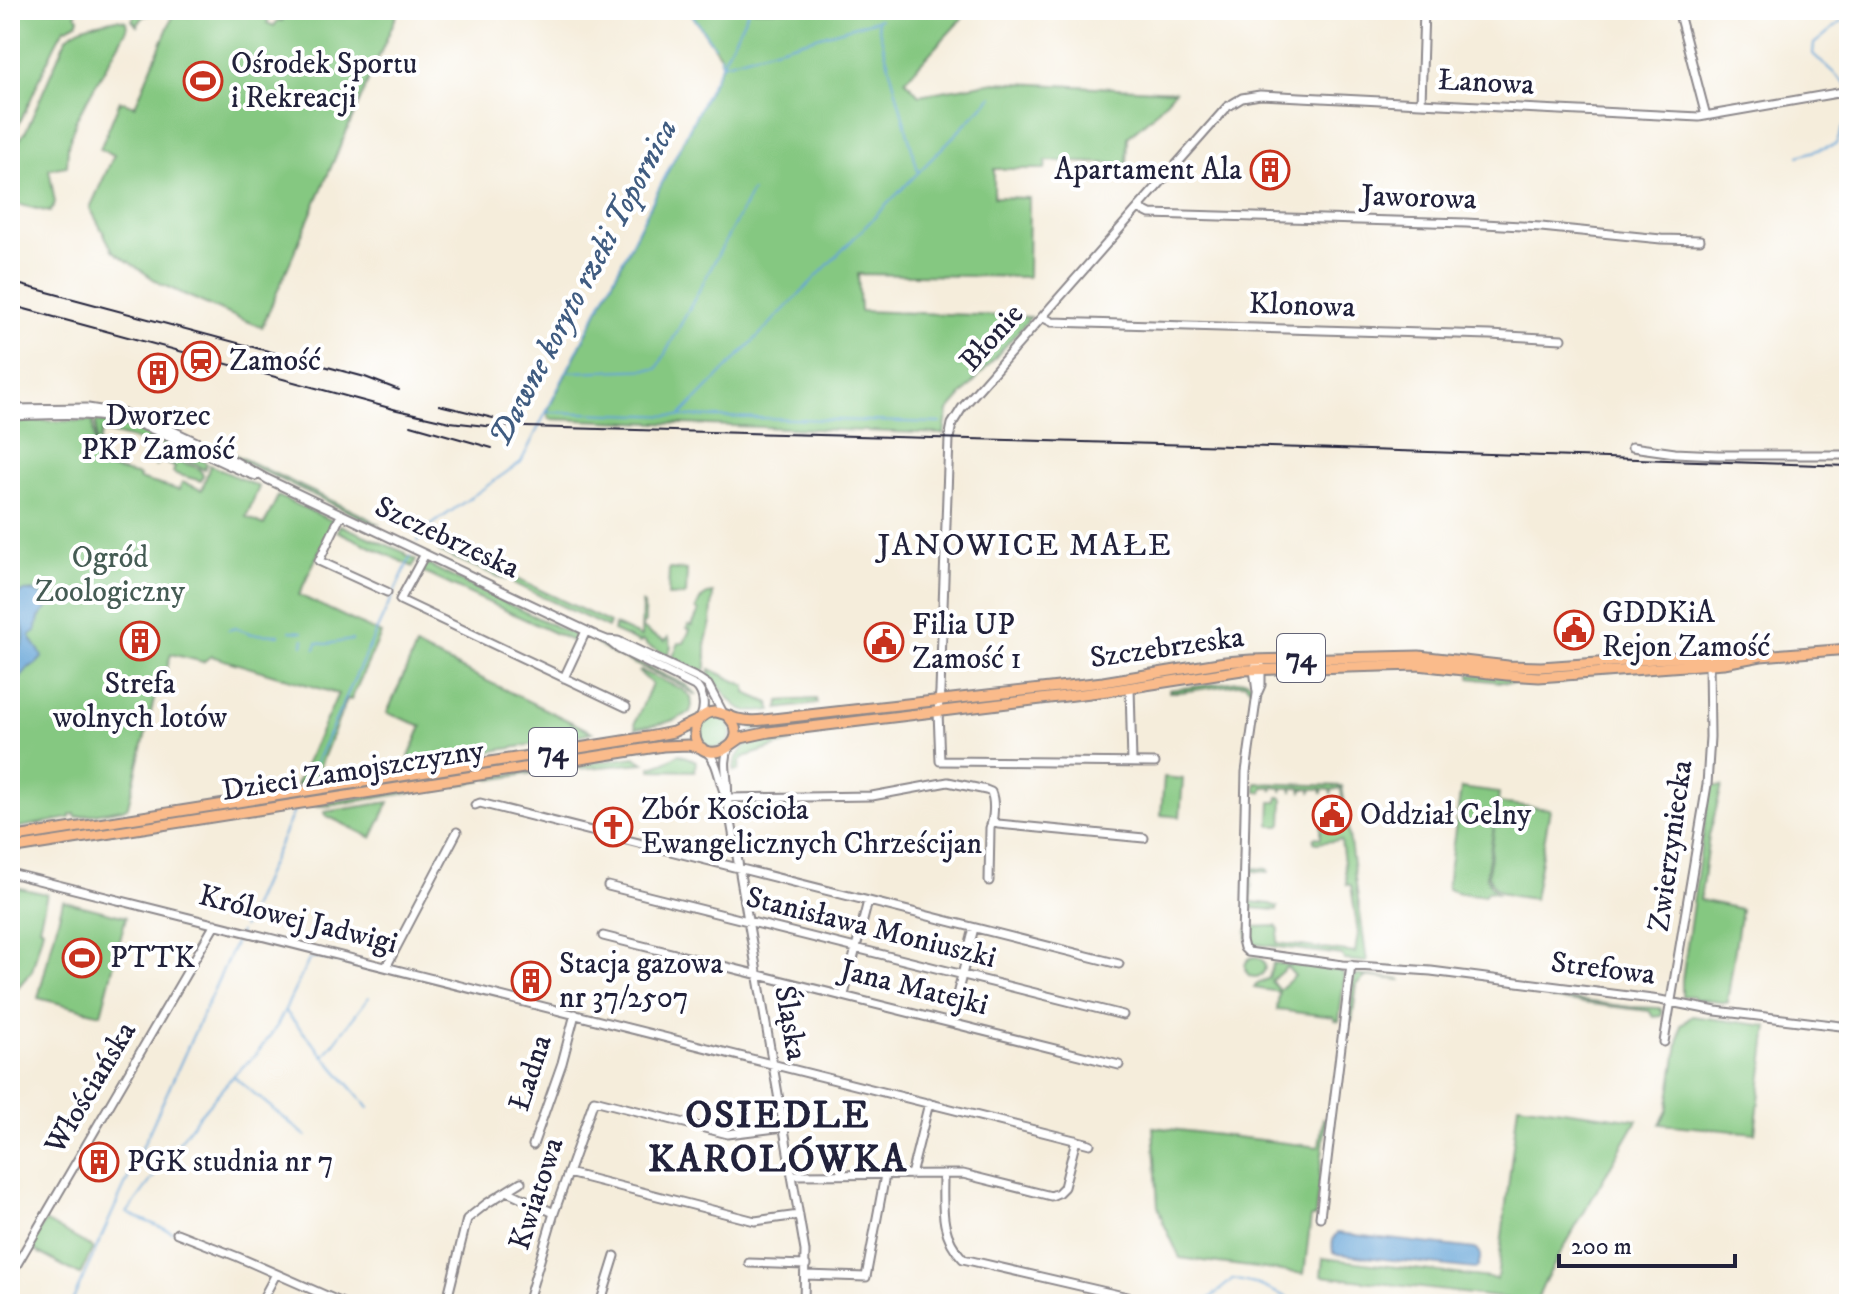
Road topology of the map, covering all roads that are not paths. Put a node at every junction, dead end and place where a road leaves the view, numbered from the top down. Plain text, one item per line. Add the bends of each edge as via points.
1 (1424, 10) edge
2 (1678, 10) edge
3 (1849, 91) edge
4 (1263, 95) joint
5 (1421, 103) junction
6 (1706, 116) junction
7 (1138, 208) junction
8 (1700, 240) dead end
9 (1042, 317) junction
10 (1562, 339) dead end
11 (10, 409) edge
12 (10, 416) edge
13 (1632, 447) dead end
14 (1849, 455) edge
15 (267, 479) junction
16 (341, 515) junction
17 (425, 554) junction
18 (387, 592) dead end
19 (586, 631) junction
20 (607, 640) junction
21 (1849, 649) edge
22 (1708, 660) junction
23 (1258, 666) junction
24 (564, 678) junction
25 (1130, 687) junction
26 (940, 701) junction
27 (626, 707) dead end
28 (938, 712) junction
29 (725, 714) junction
30 (700, 719) junction
31 (731, 745) junction
32 (704, 750) junction
33 (1132, 763) junction
34 (1155, 763) dead end
35 (727, 798) junction
36 (475, 805) dead end
37 (993, 821) junction
38 (457, 832) dead end
39 (10, 838) edge
40 (1144, 838) dead end
41 (10, 849) edge
42 (739, 869) junction
43 (10, 873) edge
44 (989, 881) dead end
45 (608, 886) dead end
46 (868, 901) junction
47 (748, 922) junction
48 (215, 924) junction
49 (974, 928) junction
50 (603, 936) dead end
51 (856, 948) junction
52 (1119, 964) dead end
53 (1351, 965) junction
54 (386, 967) junction
55 (757, 974) junction
56 (962, 975) junction
57 (844, 995) junction
58 (1671, 1002) junction
59 (575, 1014) junction
60 (1123, 1015) dead end
61 (950, 1022) junction
62 (1849, 1027) edge
63 (1664, 1042) dead end
64 (773, 1064) junction
65 (1119, 1065) dead end
66 (929, 1103) junction
67 (784, 1127) junction
68 (1076, 1140) junction
69 (1090, 1144) dead end
70 (533, 1145) dead end
71 (568, 1173) junction
72 (943, 1174) junction
73 (792, 1175) junction
74 (885, 1175) junction
75 (911, 1175) junction
76 (521, 1182) dead end
77 (507, 1191) junction
78 (554, 1213) junction
79 (799, 1215) junction
80 (1320, 1217) dead end
81 (177, 1233) dead end
82 (615, 1256) dead end
83 (749, 1263) dead end
84 (806, 1265) junction
85 (276, 1274) junction
86 (806, 1275) junction
87 (10, 1276) edge
88 (331, 1301) edge
89 (1145, 1303) edge
90 (260, 1304) edge
91 (345, 1304) edge
92 (446, 1304) edge
93 (529, 1304) edge
94 (600, 1304) edge
95 (804, 1304) edge

1 - 5 street
2 - 6 street
3 - 6 street, Łanowa
4 - 5 street, Łanowa
4 - 7 street, Błonie via 1227,107
5 - 6 street, Łanowa
7 - 8 street, Jaworowa via 1150,214 1466,223
7 - 9 street, Błonie
9 - 10 street, Klonowa via 1052,322
9 - 26 street, Błonie via 951,426
11 - 15 street, Szczebrzeska via 94,409 136,416
12 - 15 street, Szczebrzeska via 86,415 125,421
13 - 14 street via 1704,455
15 - 16 street, Szczebrzeska
16 - 17 street, Szczebrzeska
16 - 18 street via 319,561
17 - 19 street, Szczebrzeska
17 - 24 street via 400,600
19 - 20 street, Szczebrzeska
19 - 24 street
20 - 29 street, Szczebrzeska via 699,679
20 - 30 street, Szczebrzeska via 697,687
21 - 22 main road, Szczebrzeska / 74
22 - 23 main road, Szczebrzeska / 74 via 1541,667 1419,656
22 - 58 street, Zwierzyniecka via 1707,785
23 - 25 main road, Szczebrzeska / 74
23 - 26 main road, Szczebrzeska / 74 via 1225,662
23 - 53 street, Strefowa via 1246,772 1243,945 1255,954
24 - 27 street
25 - 28 main road, Szczebrzeska / 74
25 - 33 street
26 - 28 street, Błonie
26 - 29 main road, Szczebrzeska / 74 via 764,720
28 - 31 main road, Szczebrzeska / 74 via 761,733
28 - 33 street, Błonie via 940,761
29 - 30 main road, 74 via 711,712
29 - 31 main road via 735,729
30 - 32 main road via 695,737
30 - 39 main road, Dzieci Zamojszczyzny / 74 via 673,732 636,739
31 - 32 main road, 74 via 719,752
31 - 35 street, Śląska via 725,756
32 - 35 street, Śląska via 714,759
32 - 41 main road, Dzieci Zamojszczyzny / 74 via 663,746
33 - 34 street
35 - 37 street via 872,796 951,782 991,792
35 - 42 street, Śląska
36 - 42 street
37 - 40 street
37 - 44 street
38 - 54 street
42 - 46 street
42 - 47 street, Śląska
43 - 48 street, Królowej Jadwigi
45 - 47 street, Stanisława Moniuszki
46 - 49 street
46 - 51 street
47 - 51 street, Stanisława Moniuszki
47 - 55 street, Śląska
48 - 54 street, Królowej Jadwigi
48 - 87 street, Włościańska
49 - 52 street
49 - 56 street
50 - 55 street, Jana Matejki
51 - 56 street, Stanisława Moniuszki
51 - 57 street
53 - 58 street, Strefowa
53 - 80 street
54 - 59 street, Królowej Jadwigi
55 - 57 street, Jana Matejki
55 - 64 street, Śląska
56 - 60 street, Stanisława Moniuszki
56 - 61 street
57 - 61 street, Jana Matejki
58 - 62 street, Strefowa
58 - 63 street, Zwierzyniecka
59 - 64 street, Królowej Jadwigi
59 - 70 street, Ładna
61 - 65 street, Jana Matejki
64 - 66 street, Królowej Jadwigi
64 - 67 street, Śląska
66 - 68 street, Królowej Jadwigi
66 - 75 street
67 - 71 street, Kwiatowa via 728,1134 594,1100
67 - 73 street, Śląska
68 - 69 street, Królowej Jadwigi
68 - 72 street via 1064,1187 1053,1195
71 - 78 street, Kwiatowa
71 - 79 street via 755,1221
72 - 75 street
72 - 89 street via 944,1225 963,1259
73 - 74 street
73 - 79 street, Śląska
74 - 75 street
74 - 86 street via 866,1277
76 - 77 street
77 - 78 street
77 - 92 street via 467,1219
78 - 93 street, Kwiatowa
79 - 84 street, Śląska
81 - 85 street
82 - 94 street via 610,1286
83 - 84 street
84 - 86 street, Śląska
85 - 88 street
85 - 90 street
86 - 95 street, Śląska
88 - 91 street

